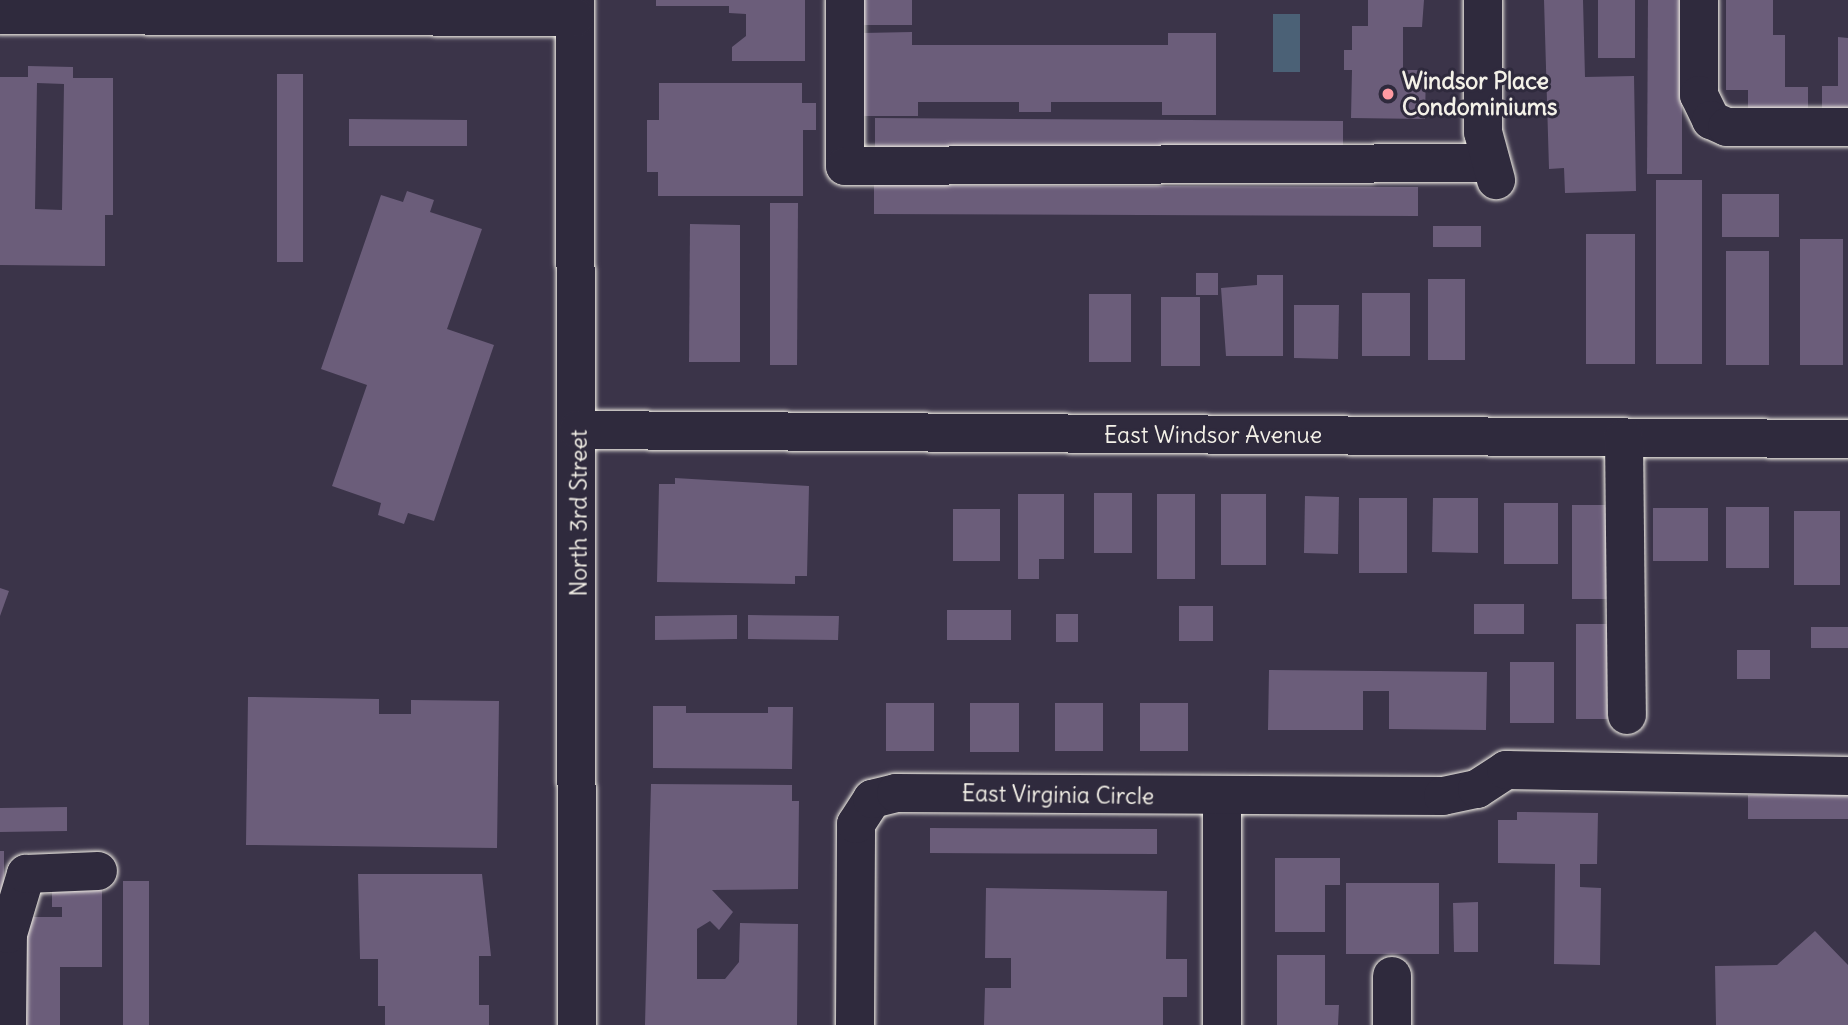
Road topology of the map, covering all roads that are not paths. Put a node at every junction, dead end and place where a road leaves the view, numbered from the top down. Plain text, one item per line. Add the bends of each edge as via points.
1 (845, 0) edge
2 (1483, 0) edge
3 (1699, 0) edge
4 (96, 8) edge
5 (575, 9) edge
6 (0, 15) edge
7 (1848, 127) edge
8 (578, 430) junction
9 (1623, 438) junction
10 (1848, 439) edge
11 (1627, 715) dead end
12 (1848, 776) edge
13 (1222, 796) junction
14 (98, 871) dead end
15 (1392, 976) dead end
16 (8, 1025) edge
17 (577, 1025) edge
18 (855, 1025) edge
19 (1222, 1025) edge
20 (1392, 1025) edge

1 - 2 street via 845,166 1492,172
3 - 7 street via 1699,95 1711,120 1727,127
4 - 5 street
4 - 6 street
5 - 8 street, North 3rd Street
8 - 9 street, East Windsor Avenue
8 - 17 street, North 3rd Street
9 - 10 street, East Windsor Avenue
9 - 11 street
12 - 13 street, East Virginia Circle via 1506,769 1477,789 1443,796
13 - 18 street, East Virginia Circle via 896,793 867,800 856,824
13 - 19 street
14 - 16 street via 26,874 8,934
15 - 20 street

